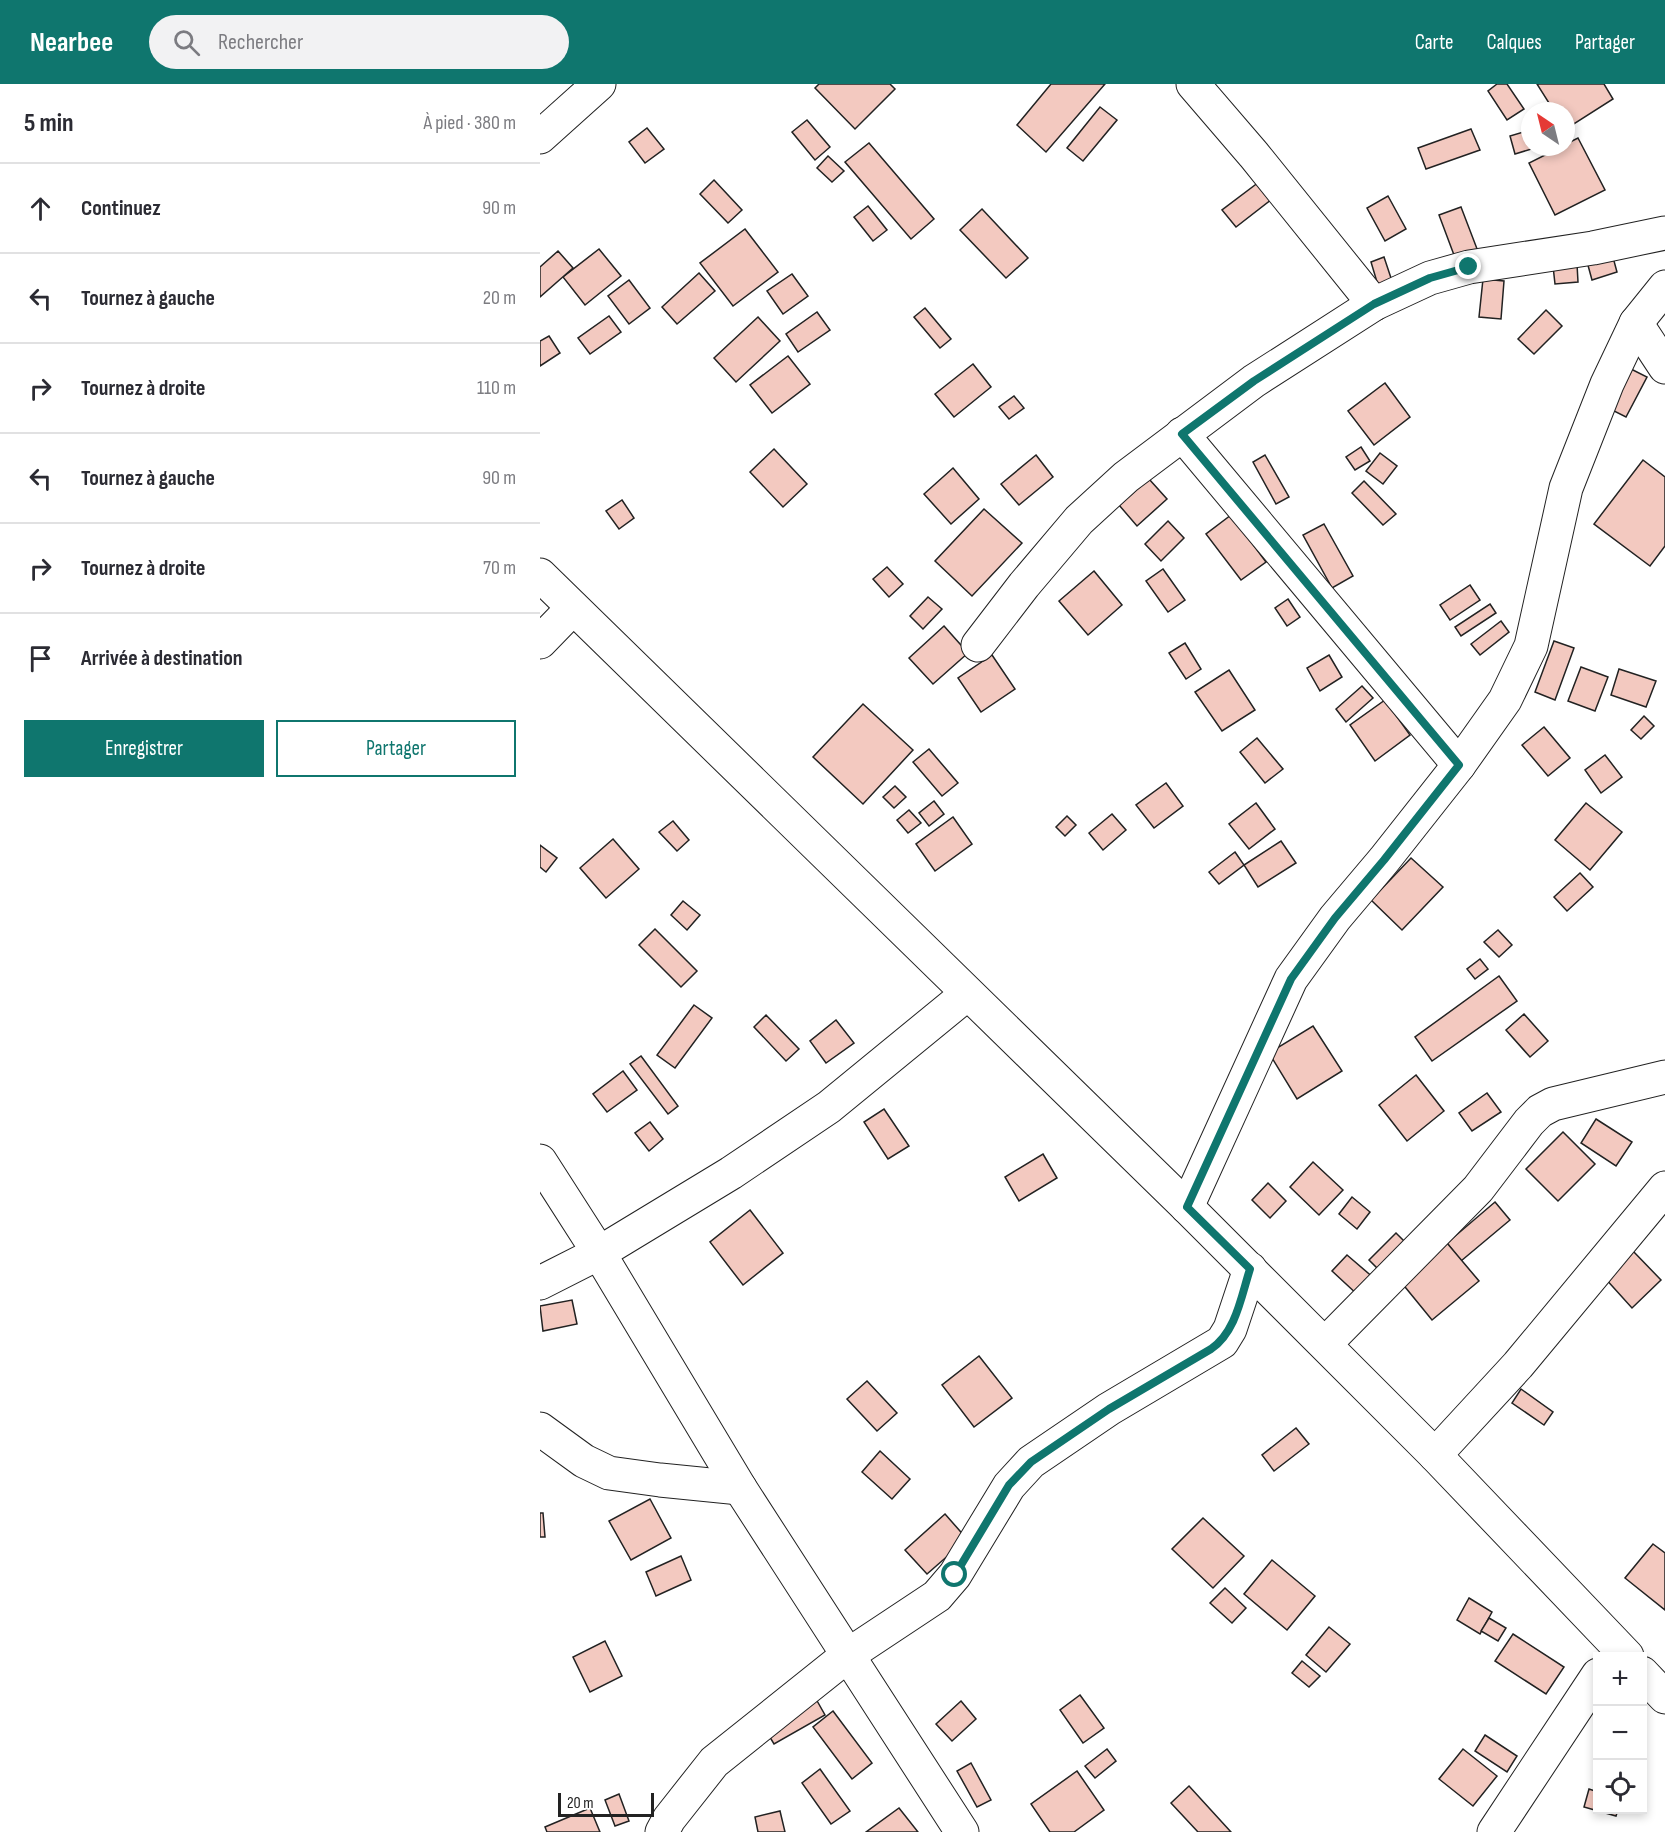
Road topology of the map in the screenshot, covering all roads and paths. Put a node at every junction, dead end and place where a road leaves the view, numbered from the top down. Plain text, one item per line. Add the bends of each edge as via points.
1 (599, 84) edge
2 (1192, 84) edge
3 (540, 137) edge
4 (1665, 233) edge
5 (1665, 287) edge
6 (1374, 304) junction
7 (1636, 323) junction
8 (1665, 367) edge
9 (1182, 434) junction
10 (540, 575) edge
11 (573, 608) junction
12 (540, 642) edge
13 (978, 645) dead end
14 (1459, 765) junction
15 (967, 994) junction
16 (1665, 1077) edge
17 (540, 1161) edge
18 (1665, 1188) edge
19 (1187, 1207) junction
20 (599, 1253) junction
21 (1250, 1269) junction
22 (540, 1283) edge
23 (1325, 1344) junction
24 (540, 1428) edge
25 (1436, 1455) junction
26 (740, 1488) junction
27 (1617, 1652) edge
28 (848, 1655) junction
29 (1647, 1678) edge
30 (1593, 1683) edge
31 (1665, 1697) edge
32 (662, 1832) edge
33 (962, 1832) edge
34 (1494, 1832) edge

1 - 3 street
2 - 6 street
4 - 6 street via 1469,267 1430,278
5 - 7 street
6 - 9 street via 1254,381
7 - 8 street
7 - 14 street via 1566,488 1531,646 1505,700
9 - 13 street via 1079,520
9 - 14 street
10 - 11 street
11 - 12 street
11 - 15 street
14 - 19 street via 1335,918 1291,979
15 - 19 street
15 - 20 street via 829,1107 731,1173
16 - 23 street via 1553,1104 1540,1111 1478,1189
17 - 20 street
18 - 25 street via 1518,1365
19 - 21 street
20 - 22 street
20 - 26 street
21 - 23 street
21 - 28 street via 1222,1342 1109,1409 1031,1462 1009,1485 955,1575 937,1596
23 - 25 street
24 - 26 street via 584,1461 609,1473
25 - 27 street
26 - 28 street
28 - 32 street via 714,1762
28 - 33 street
29 - 31 street
30 - 34 street

